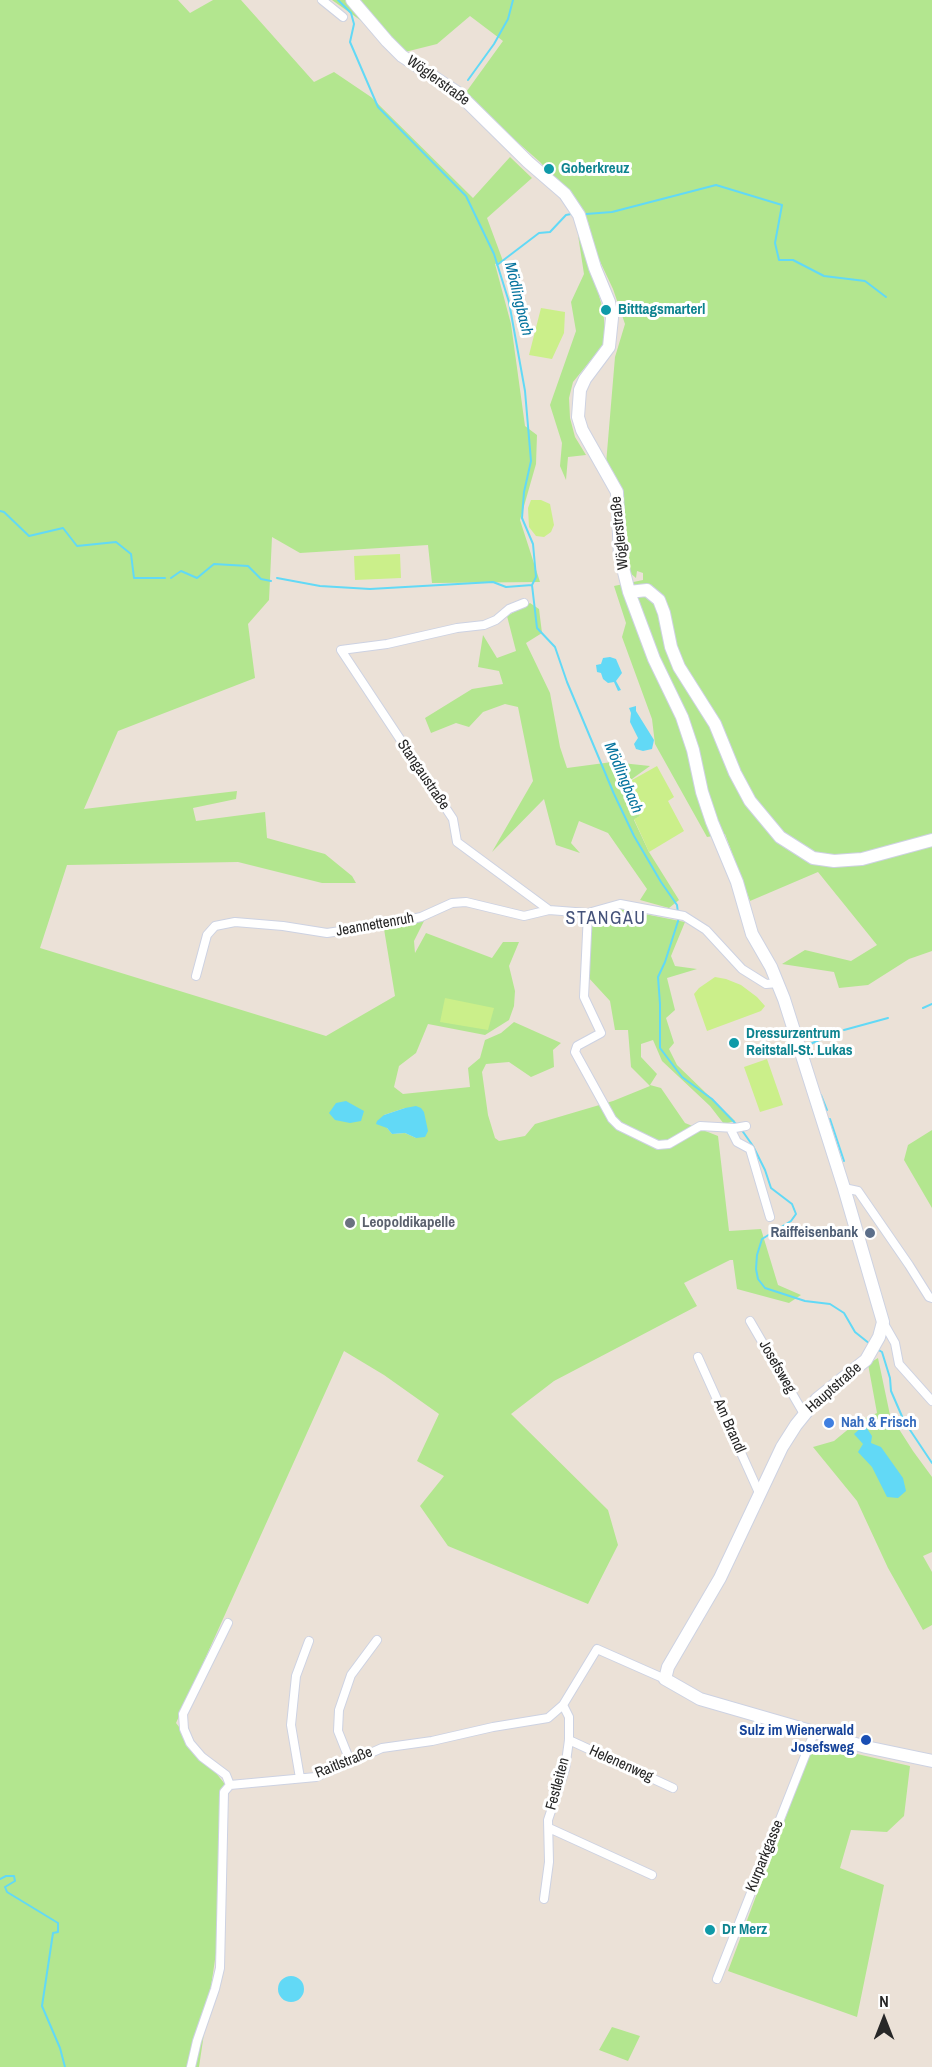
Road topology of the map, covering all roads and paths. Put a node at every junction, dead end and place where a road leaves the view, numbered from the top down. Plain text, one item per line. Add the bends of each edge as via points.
1 (322, 0) edge
2 (352, 0) edge
3 (344, 17) dead end
4 (629, 592) junction
5 (524, 603) dead end
6 (932, 840) edge
7 (549, 910) junction
8 (588, 913) junction
9 (196, 976) dead end
10 (778, 983) junction
11 (746, 1126) dead end
12 (732, 1128) junction
13 (844, 1188) junction
14 (770, 1217) dead end
15 (932, 1298) edge
16 (750, 1321) dead end
17 (883, 1322) junction
18 (698, 1357) dead end
19 (932, 1401) edge
20 (804, 1414) junction
21 (760, 1495) junction
22 (228, 1623) dead end
23 (377, 1640) dead end
24 (309, 1641) dead end
25 (665, 1679) junction
26 (563, 1705) junction
27 (814, 1733) junction
28 (569, 1740) junction
29 (350, 1761) junction
30 (932, 1761) edge
31 (300, 1778) junction
32 (230, 1785) junction
33 (673, 1788) dead end
34 (549, 1828) junction
35 (652, 1875) dead end
36 (544, 1899) dead end
37 (717, 1979) dead end
38 (191, 2067) edge

1 - 3 street
2 - 4 main road, Wöglerstraße via 402,56 458,93 576,207 612,318 609,347 580,390 578,417 617,492 620,556
4 - 6 main road via 647,590 659,600 679,668 716,724 750,801 780,837 813,858 834,861 862,859
4 - 10 main road, Wöglerstraße via 654,659 682,717 708,812 737,882 752,934
5 - 7 street, Stangaustraße via 484,625 341,650 453,819 457,842
7 - 8 street
7 - 9 street, Jeannettenruh via 524,916 466,902 452,903 412,919 327,933 235,922 215,926 207,935
8 - 10 street via 620,904 684,916 706,930 742,969 766,984
8 - 12 street via 584,997 601,1033 578,1046 575,1052 612,1119 658,1145 669,1144 700,1126
10 - 13 main road
11 - 12 street
12 - 14 street via 737,1142 750,1149
13 - 15 street via 858,1191
13 - 17 main road
16 - 20 street, Josefsweg
17 - 19 street via 895,1343 899,1364
17 - 20 main road, Hauptstraße via 866,1360
18 - 21 street, Am Brandl
20 - 21 main road, Hauptstraße via 782,1447
21 - 25 main road, Hauptstraße
22 - 32 street via 183,1714 190,1743 226,1775
23 - 29 street via 351,1675 339,1710 338,1731
24 - 31 street via 296,1677 291,1725
25 - 26 street, Raitlstraße via 597,1649
25 - 27 main road via 700,1699
26 - 28 street, Festleiten via 569,1717
26 - 29 street, Raitlstraße via 548,1718 382,1748
27 - 30 main road
27 - 37 street, Kurparkgasse
28 - 33 street, Helenenweg
28 - 34 street, Festleiten
29 - 31 street, Raitlstraße via 316,1777
31 - 32 street, Raitlstraße
32 - 38 street via 224,1792 220,1968
34 - 35 street, Festleiten
34 - 36 street, Festleiten

